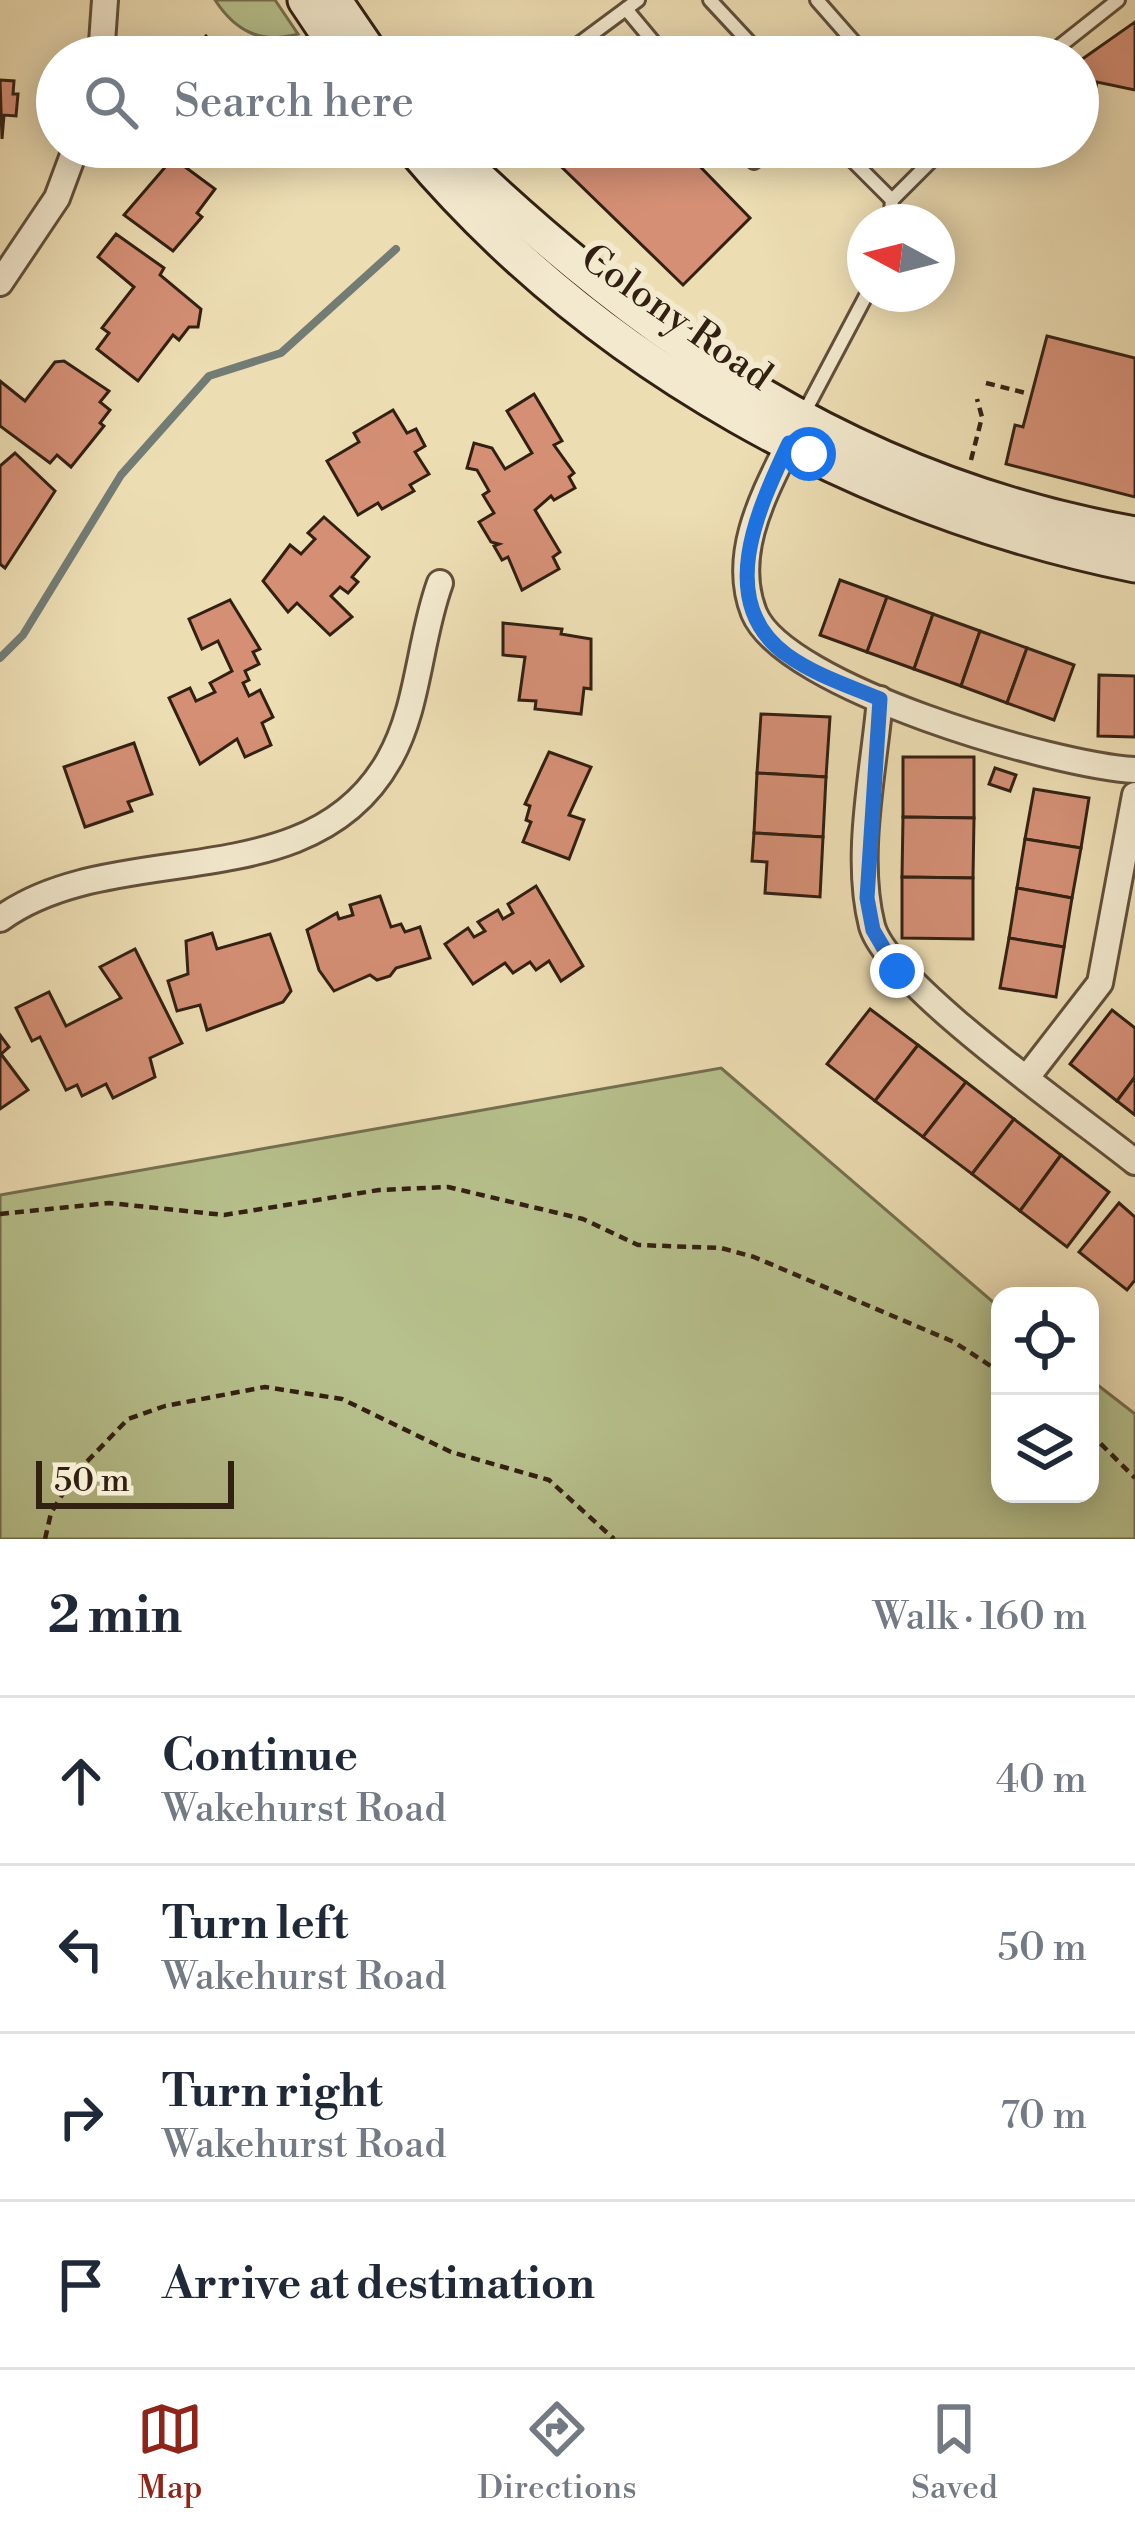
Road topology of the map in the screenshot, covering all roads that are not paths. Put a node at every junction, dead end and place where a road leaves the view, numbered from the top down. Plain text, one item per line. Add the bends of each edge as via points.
1 (105, 0) edge
2 (305, 0) edge
3 (334, 0) edge
4 (710, 0) edge
5 (817, 0) edge
6 (1118, 0) edge
7 (632, 4) edge
8 (102, 36) edge
9 (330, 36) edge
10 (359, 36) edge
11 (589, 36) edge
12 (653, 36) edge
13 (743, 36) edge
14 (849, 36) edge
15 (1073, 36) edge
16 (68, 168) edge
17 (430, 168) edge
18 (468, 168) edge
19 (860, 168) edge
20 (923, 168) edge
21 (892, 200) junction
22 (892, 204) edge
23 (0, 283) edge
24 (857, 312) edge
25 (794, 432) junction
26 (1135, 534) edge
27 (1135, 565) edge
28 (440, 584) dead end
29 (880, 699) junction
30 (1135, 770) edge
31 (1135, 795) edge
32 (0, 919) edge
33 (1028, 1076) junction
34 (1135, 1162) edge

1 - 8 street
2 - 9 main road
3 - 10 main road
4 - 13 lane
5 - 14 lane
6 - 15 lane
7 - 11 lane
7 - 12 lane
16 - 23 street
17 - 25 main road, Colony Road via 586,314 708,400
18 - 25 main road, Colony Road via 624,304
19 - 21 lane
20 - 21 lane
21 - 22 lane
24 - 25 lane
25 - 26 main road, Colony Road via 957,491
25 - 27 main road, Colony Road via 948,514
25 - 29 street via 750,536 754,613 789,656
28 - 32 street via 389,761 325,826 272,848 58,890
29 - 30 street via 1041,755
29 - 33 street via 867,858 873,930 897,971
31 - 33 street via 1100,983
33 - 34 street

